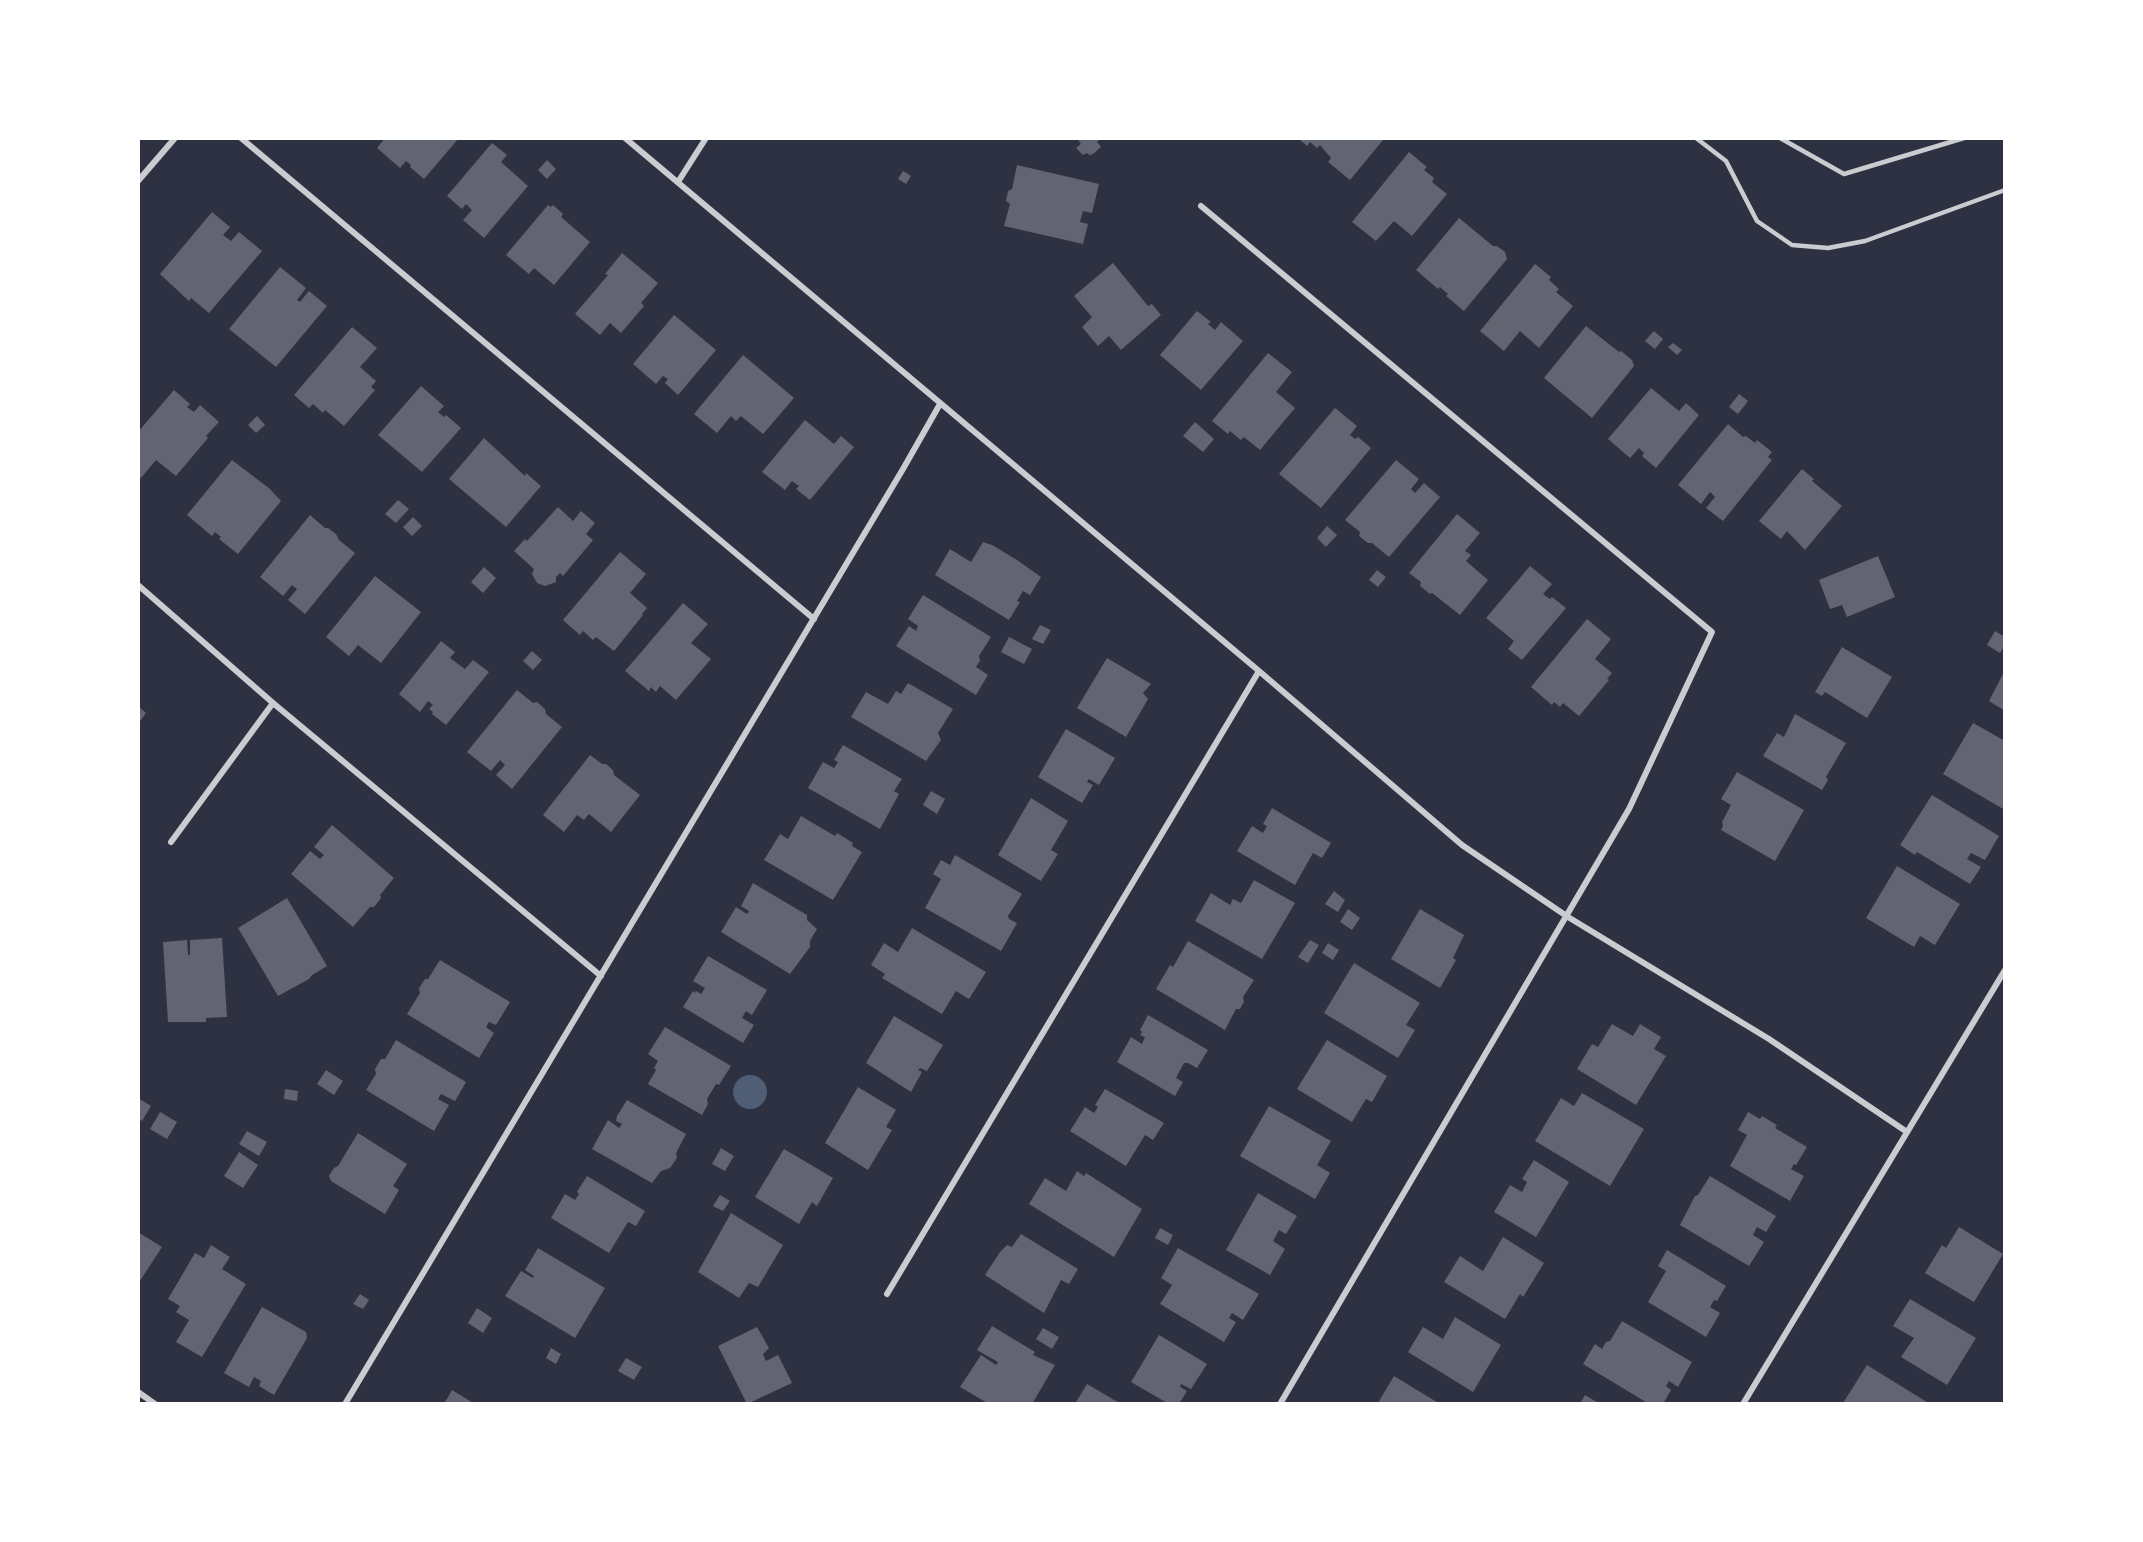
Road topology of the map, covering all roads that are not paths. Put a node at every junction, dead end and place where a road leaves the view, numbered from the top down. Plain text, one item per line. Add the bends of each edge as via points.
1 (175, 138) edge
2 (241, 138) edge
3 (626, 138) edge
4 (706, 138) edge
5 (1696, 138) edge
6 (1787, 138) edge
7 (1964, 138) edge
8 (1781, 139) edge
9 (138, 181) edge
10 (678, 182) junction
11 (2005, 190) edge
12 (1201, 206) dead end
13 (940, 404) junction
14 (138, 585) edge
15 (814, 619) junction
16 (1259, 671) junction
17 (273, 703) junction
18 (171, 842) dead end
19 (1568, 916) junction
20 (2005, 970) edge
21 (601, 976) junction
22 (1907, 1132) junction
23 (887, 1294) dead end
24 (138, 1392) edge
25 (155, 1404) edge
26 (345, 1404) edge
27 (1280, 1404) edge
28 (1743, 1404) edge

1 - 9 street
2 - 15 street
3 - 10 street
4 - 10 street
5 - 11 lane via 1726,161 1757,221 1792,245 1828,248 1864,241
6 - 8 lane
7 - 8 lane via 1844,174
10 - 13 street
12 - 19 street via 1712,632 1629,808
13 - 15 street
13 - 16 street
14 - 17 street
15 - 21 street
16 - 19 street via 1462,845
16 - 23 street
17 - 18 street
17 - 21 street
19 - 22 street via 1769,1039
19 - 27 street
20 - 22 street
21 - 26 street
22 - 28 street
24 - 25 street

